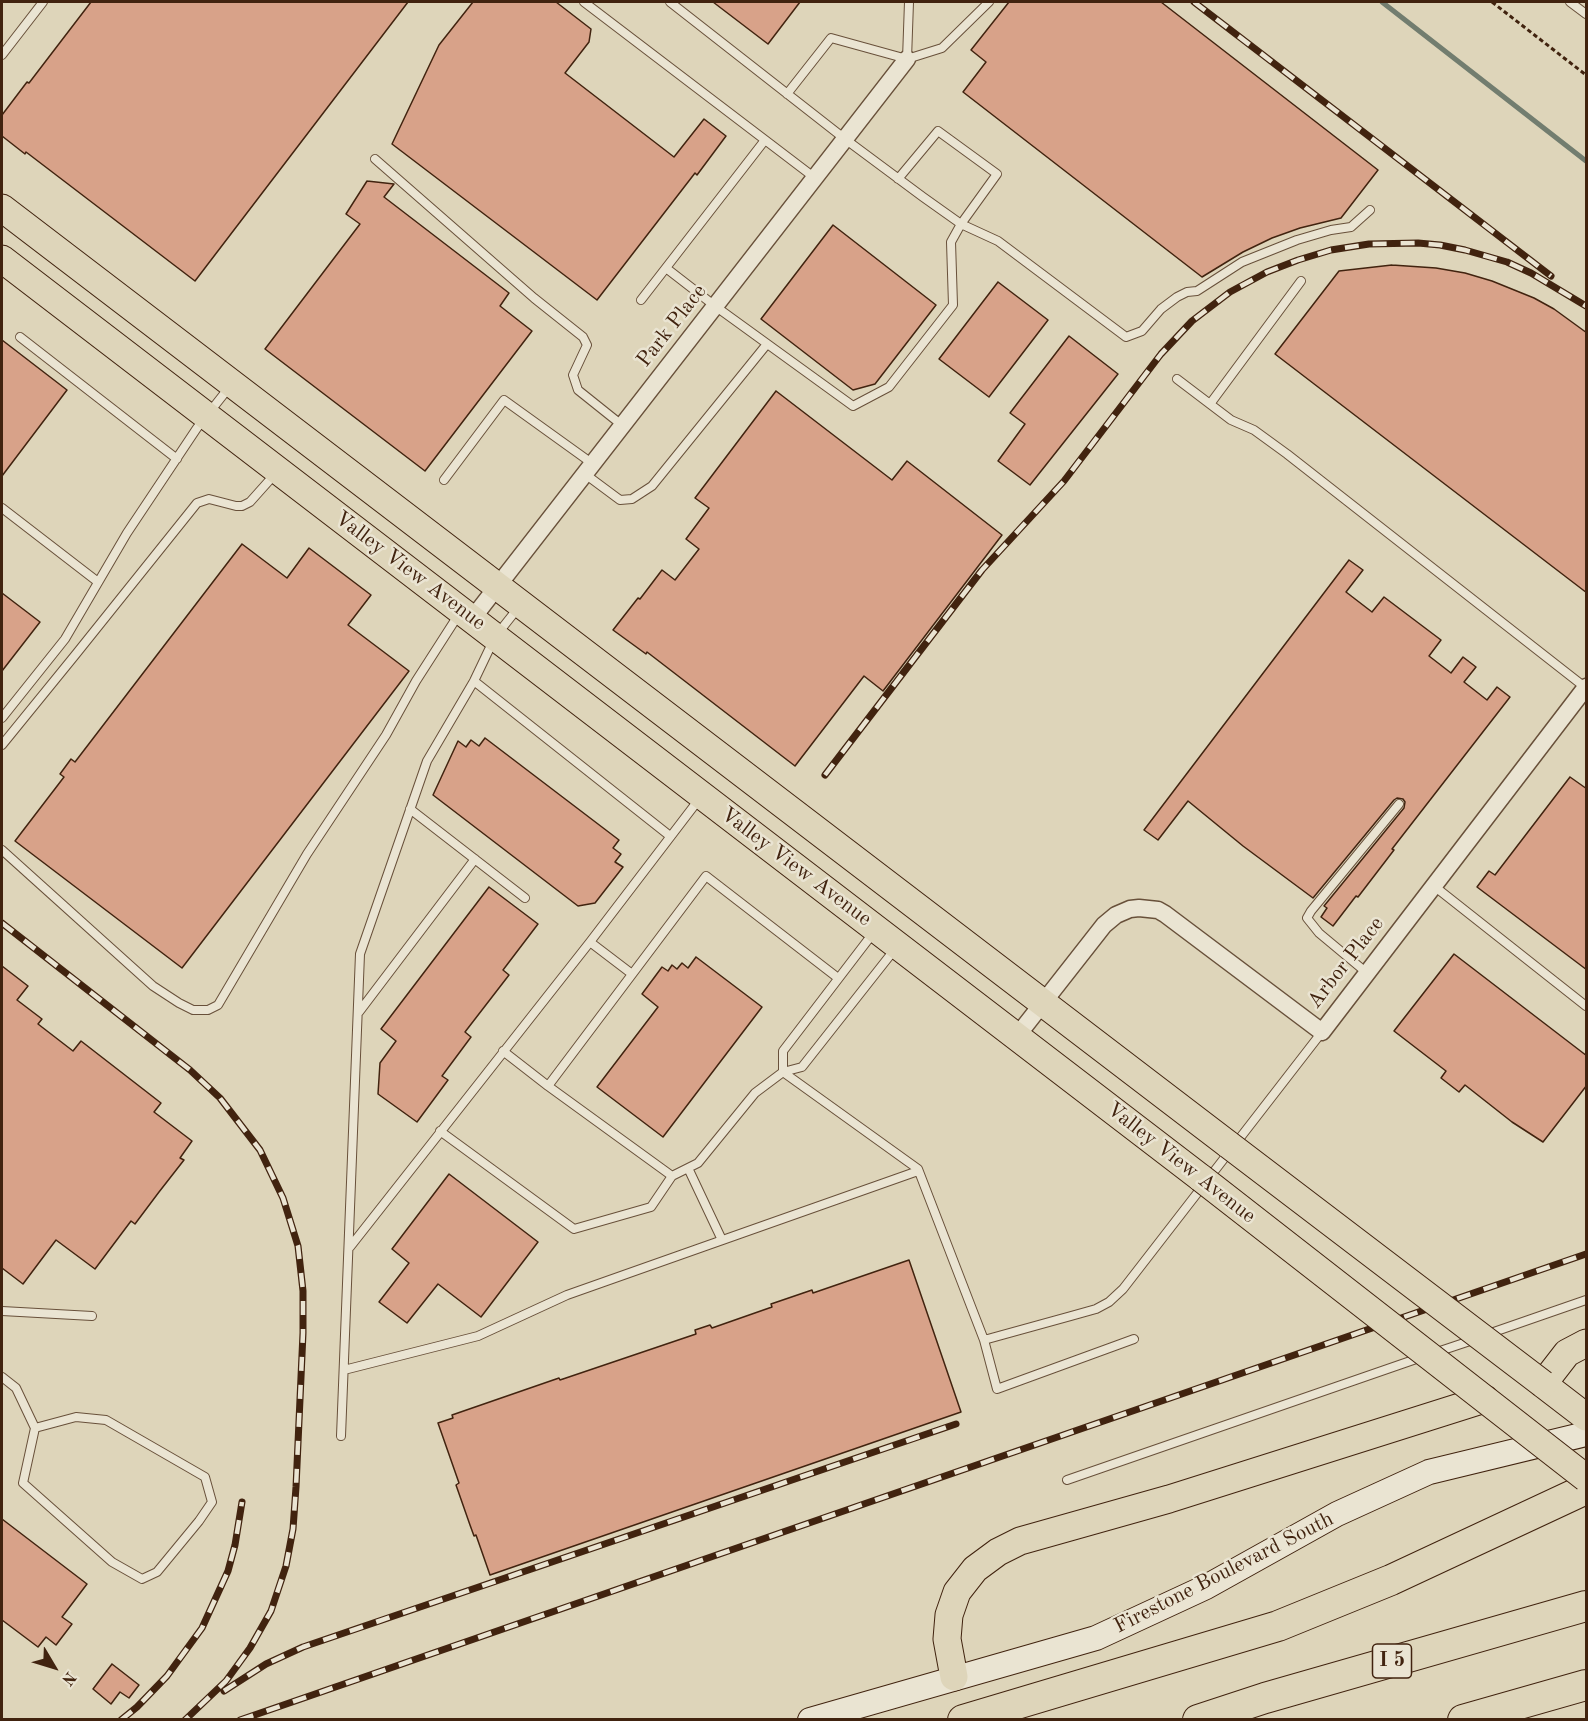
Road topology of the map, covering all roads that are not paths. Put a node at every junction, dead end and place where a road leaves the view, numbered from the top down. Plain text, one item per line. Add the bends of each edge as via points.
1 (43, 2) edge
2 (584, 2) edge
3 (670, 2) edge
4 (909, 2) edge
5 (988, 2) edge
6 (1570, 2) edge
7 (1587, 14) edge
8 (2, 55) edge
9 (907, 59) junction
10 (788, 94) junction
11 (845, 139) junction
12 (765, 140) junction
13 (375, 159) dead end
14 (815, 178) junction
15 (898, 179) junction
16 (2, 208) edge
17 (1370, 210) dead end
18 (961, 224) junction
19 (2, 259) edge
20 (666, 268) junction
21 (1301, 281) dead end
22 (641, 300) dead end
23 (715, 306) junction
24 (20, 337) dead end
25 (767, 344) junction
26 (1177, 379) dead end
27 (232, 384) junction
28 (1210, 404) junction
29 (206, 416) junction
30 (623, 426) junction
31 (177, 459) junction
32 (589, 469) junction
33 (278, 470) junction
34 (444, 480) dead end
35 (2, 508) edge
36 (98, 582) junction
37 (497, 587) junction
38 (520, 605) junction
39 (466, 615) junction
40 (495, 637) junction
41 (474, 681) junction
42 (1586, 687) edge
43 (2, 718) edge
44 (2, 745) edge
45 (703, 795) junction
46 (1399, 804) dead end
47 (410, 809) junction
48 (670, 836) junction
49 (2, 850) edge
50 (475, 859) junction
51 (1434, 886) junction
52 (525, 898) dead end
53 (876, 928) junction
54 (590, 942) junction
55 (898, 945) junction
56 (1367, 973) junction
57 (632, 974) junction
58 (838, 978) junction
59 (1042, 1003) junction
60 (1587, 1006) edge
61 (358, 1012) junction
62 (1322, 1032) junction
63 (1017, 1036) junction
64 (503, 1051) junction
65 (783, 1072) junction
66 (548, 1086) junction
67 (440, 1131) junction
68 (688, 1168) junction
69 (918, 1170) junction
70 (672, 1176) junction
71 (722, 1240) junction
72 (350, 1247) junction
73 (1587, 1300) edge
74 (2, 1311) edge
75 (92, 1316) dead end
76 (1134, 1339) dead end
77 (984, 1340) junction
78 (1587, 1343) edge
79 (344, 1371) junction
80 (2, 1377) edge
81 (1543, 1384) junction
82 (1485, 1399) junction
83 (1587, 1417) edge
84 (35, 1428) junction
85 (341, 1436) dead end
86 (1576, 1436) edge
87 (1587, 1478) edge
88 (1067, 1480) dead end
89 (1587, 1489) edge
90 (1587, 1606) edge
91 (954, 1677) junction
92 (1587, 1686) edge
93 (810, 1719) edge
94 (963, 1719) edge
95 (1198, 1719) edge
96 (1463, 1719) edge

1 - 8 lane
2 - 12 lane
3 - 10 lane
4 - 9 lane
5 - 9 lane via 942,48
6 - 7 lane
9 - 10 lane via 831,38
9 - 11 street, Park Place
10 - 11 lane
11 - 14 street, Park Place
11 - 15 lane
12 - 14 lane
12 - 20 lane
13 - 30 lane via 583,337 587,345 573,375 578,390
14 - 23 street, Park Place
15 - 18 lane
15 - 18 lane via 938,131 997,174
16 - 27 main road, Valley View Avenue
17 - 18 lane via 1351,227 1297,240 1242,262 1197,291 1177,297 1142,331 1126,337 998,241
18 - 25 lane via 951,242 953,304 889,387 853,406
19 - 29 main road, Valley View Avenue
20 - 22 lane
20 - 23 lane
21 - 28 lane
23 - 25 lane
23 - 30 street, Park Place
24 - 31 lane
25 - 32 lane via 652,486 632,499 620,500
26 - 28 lane
27 - 29 lane
27 - 37 main road, Valley View Avenue
28 - 42 lane via 1287,454
29 - 31 lane
29 - 33 main road, Valley View Avenue
30 - 32 street, Park Place
31 - 36 lane
32 - 34 lane via 504,400
32 - 37 street, Park Place
33 - 39 main road, Valley View Avenue
33 - 44 lane via 242,506 209,499 197,502
35 - 36 lane
36 - 43 lane via 65,639
37 - 38 main road, Valley View Avenue
37 - 39 street, Park Place
38 - 40 lane
38 - 59 main road, Valley View Avenue
39 - 40 main road, Valley View Avenue
39 - 49 lane via 416,681 218,1005 193,1010 153,986
40 - 41 lane
40 - 45 main road, Valley View Avenue
41 - 47 lane via 427,761
41 - 48 lane
42 - 51 street, Arbor Place
45 - 48 lane
45 - 53 main road, Valley View Avenue
46 - 56 lane via 1307,918
47 - 50 lane
47 - 61 lane via 360,954
48 - 54 lane
50 - 52 lane
50 - 61 lane
51 - 56 street, Arbor Place
51 - 60 lane
53 - 55 main road, Valley View Avenue
53 - 58 lane
54 - 57 lane
54 - 64 lane
55 - 63 main road, Valley View Avenue
55 - 65 lane via 802,1067
56 - 62 street, Arbor Place
57 - 58 lane via 706,876
57 - 66 lane
58 - 65 lane via 783,1051
59 - 62 street, Arbor Place via 1110,920 1130,909 1149,908 1165,914
59 - 63 street, Arbor Place
59 - 81 main road, Valley View Avenue, bridge
61 - 72 lane
62 - 77 lane via 1109,1302
63 - 82 main road, Valley View Avenue, bridge
64 - 66 lane
64 - 67 lane
65 - 68 lane via 755,1094 698,1163
65 - 69 lane
66 - 70 lane
67 - 70 lane via 574,1229 651,1207
67 - 72 lane
68 - 70 lane
68 - 71 lane
69 - 71 lane
69 - 77 lane
71 - 79 lane via 567,1294 478,1336
72 - 79 lane
73 - 88 lane
74 - 75 lane
76 - 77 lane via 997,1389
78 - 81 main road via 1567,1353
79 - 85 lane
80 - 84 lane via 16,1388
81 - 83 main road, Valley View Avenue
82 - 87 main road, Valley View Avenue, bridge
82 - 91 main road via 1169,1499 1020,1541 998,1552 975,1569 957,1593 949,1615 946,1639
84 - 84 lane via 23,1483 112,1562 142,1579 157,1572 212,1502 205,1477 106,1420 76,1416
86 - 91 street, Firestone Boulevard South via 1429,1472 1337,1514 1206,1587 1096,1638
89 - 94 highway via 1278,1626
90 - 95 highway, I 5
91 - 93 street, Firestone Boulevard South
92 - 96 highway

